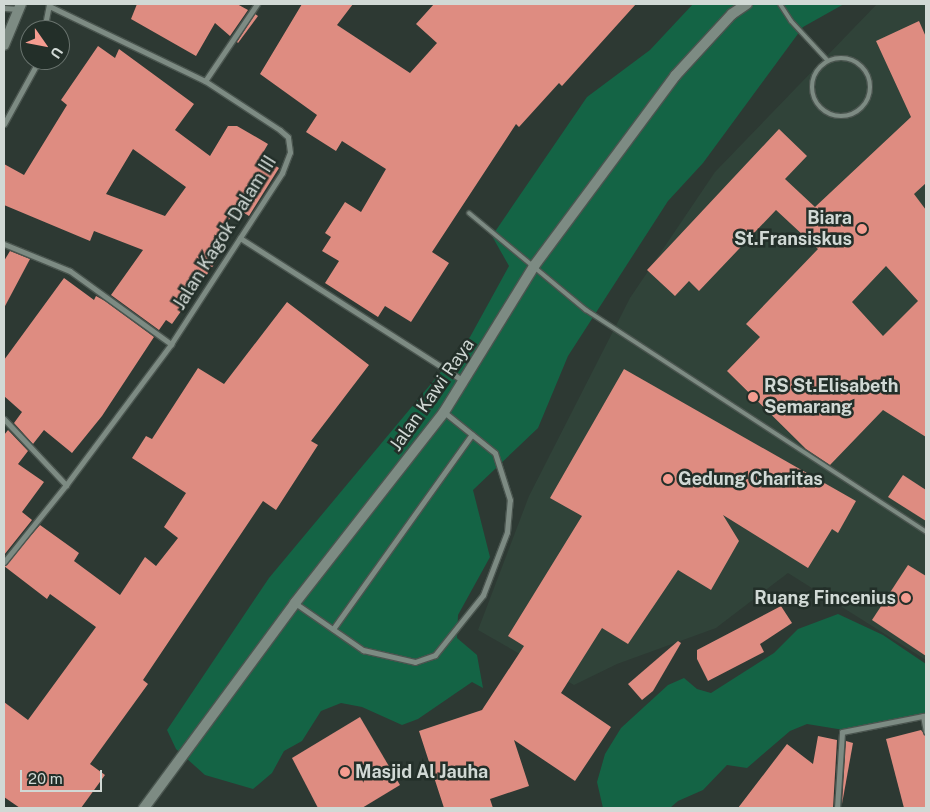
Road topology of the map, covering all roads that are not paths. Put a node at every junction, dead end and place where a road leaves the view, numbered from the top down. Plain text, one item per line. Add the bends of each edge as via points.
1 (257, 4) edge
2 (748, 4) edge
3 (780, 4) edge
4 (49, 5) edge
5 (20, 7) edge
6 (4, 8) edge
7 (46, 20) edge
8 (4, 45) edge
9 (828, 61) junction
10 (34, 70) edge
11 (205, 81) junction
12 (4, 124) edge
13 (468, 213) dead end
14 (240, 238) junction
15 (4, 244) edge
16 (534, 266) junction
17 (171, 344) junction
18 (465, 381) junction
19 (444, 412) junction
20 (4, 419) edge
21 (472, 434) junction
22 (66, 485) junction
23 (926, 532) edge
24 (4, 562) edge
25 (295, 603) junction
26 (332, 629) junction
27 (926, 732) edge
28 (144, 808) edge
29 (838, 808) edge

1 - 11 street
2 - 16 main road, Jalan Kawi Raya via 732,14 675,76
3 - 9 lane via 791,22
4 - 7 street, Jalan Kagok Dalam III
4 - 11 street, Jalan Kagok Dalam III
5 - 6 street
5 - 8 main road
9 - 9 lane via 813,77 814,98 827,113 847,115 857,111 863,105 869,88 865,71 848,59
10 - 12 street
11 - 14 street, Jalan Kagok Dalam III via 268,122 290,143 288,162
13 - 16 lane
14 - 17 street, Jalan Kagok Dalam III
14 - 18 street
15 - 17 street via 70,271
16 - 18 main road, Jalan Kawi Raya
16 - 23 lane via 586,310
17 - 22 street, Jalan Kagok Dalam III
18 - 19 main road, Jalan Kawi Raya
19 - 21 street
19 - 25 main road, Jalan Kawi Raya
20 - 22 street
21 - 26 street
21 - 26 street via 495,453 510,500 507,532 483,595 435,656 415,662 363,650
22 - 24 street, Jalan Kagok Dalam III
25 - 26 street
25 - 28 main road, Jalan Kawi Raya
27 - 29 street via 923,716 842,732

